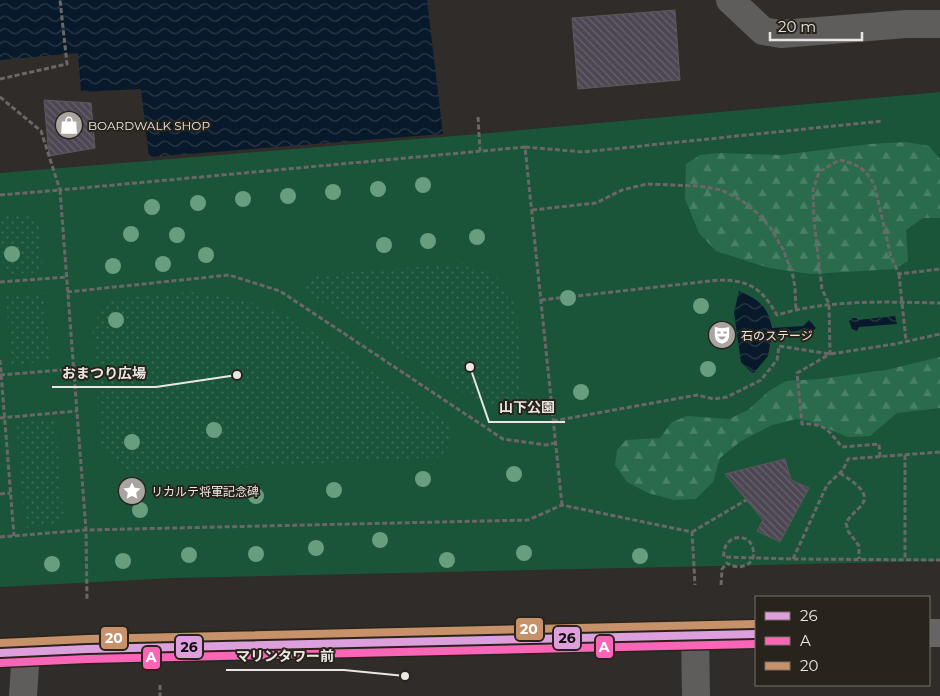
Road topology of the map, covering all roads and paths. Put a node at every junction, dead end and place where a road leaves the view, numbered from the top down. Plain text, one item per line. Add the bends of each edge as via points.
1 (60, 0) edge
2 (730, 0) edge
3 (940, 24) edge
4 (0, 79) edge
5 (0, 97) edge
6 (478, 117) dead end
7 (882, 121) dead end
8 (525, 147) junction
9 (480, 151) junction
10 (60, 190) junction
11 (0, 195) edge
12 (532, 210) junction
13 (940, 269) edge
14 (899, 274) junction
15 (66, 277) junction
16 (0, 282) edge
17 (67, 292) junction
18 (541, 300) junction
19 (901, 302) junction
20 (828, 304) junction
21 (940, 304) edge
22 (796, 310) junction
23 (940, 334) edge
24 (906, 341) junction
25 (830, 354) junction
26 (0, 360) edge
27 (74, 369) junction
28 (1, 375) edge
29 (77, 412) junction
30 (2, 418) edge
31 (554, 421) junction
32 (555, 443) junction
33 (940, 452) edge
34 (905, 454) junction
35 (880, 457) junction
36 (840, 473) junction
37 (0, 494) edge
38 (10, 494) junction
39 (746, 500) dead end
40 (562, 505) junction
41 (86, 530) junction
42 (692, 532) junction
43 (14, 536) junction
44 (0, 537) edge
45 (793, 559) junction
46 (859, 559) junction
47 (905, 560) junction
48 (940, 560) edge
49 (695, 585) dead end
50 (721, 585) dead end
51 (87, 599) dead end
52 (695, 634) junction
53 (755, 634) edge
54 (13, 652) edge
55 (160, 685) dead end
56 (23, 696) edge
57 (160, 696) edge
58 (696, 696) edge

1 - 4 path via 67,64
2 - 3 street via 763,31 781,34
5 - 10 path via 41,131
6 - 9 path
7 - 8 path via 583,152
8 - 9 path
8 - 12 path
9 - 10 path
10 - 11 path
10 - 15 path
12 - 18 path
12 - 22 path via 596,203 622,190 647,184 720,190 741,200 770,227 793,276
13 - 14 path
14 - 19 path
14 - 20 path via 891,257 870,176 850,162 839,160 819,172 813,190 822,289
15 - 16 path
15 - 17 path
17 - 27 path
17 - 32 path via 229,275 280,291 503,439 546,445
18 - 22 path via 734,280 759,291 777,315
18 - 31 path
19 - 20 path
19 - 21 path
19 - 24 path
20 - 22 path
20 - 25 path
23 - 24 path
24 - 25 path
25 - 31 path via 779,346 777,360 761,380 727,397 714,399 697,395
25 - 35 path via 797,373 802,424 821,424 842,447 879,444
26 - 28 path
27 - 28 path
27 - 29 path
28 - 30 path
29 - 30 path
29 - 41 path
30 - 38 path
31 - 32 path
32 - 40 path
33 - 34 path
34 - 35 path
34 - 47 path
35 - 36 path via 848,459
36 - 45 path via 827,485
36 - 46 path via 864,494 862,506 846,523 859,546
37 - 38 path
38 - 43 path
39 - 42 path
40 - 41 path via 528,520
40 - 42 path
41 - 43 path
41 - 51 path
42 - 49 path
43 - 44 path
45 - 46 path
45 - 50 path via 782,558 724,557 725,546 731,539 744,539 753,546 754,555 748,564 737,568 727,563 722,569
46 - 47 path
47 - 48 path
52 - 53 main road
52 - 54 main road
52 - 58 street
54 - 56 street
55 - 57 path

